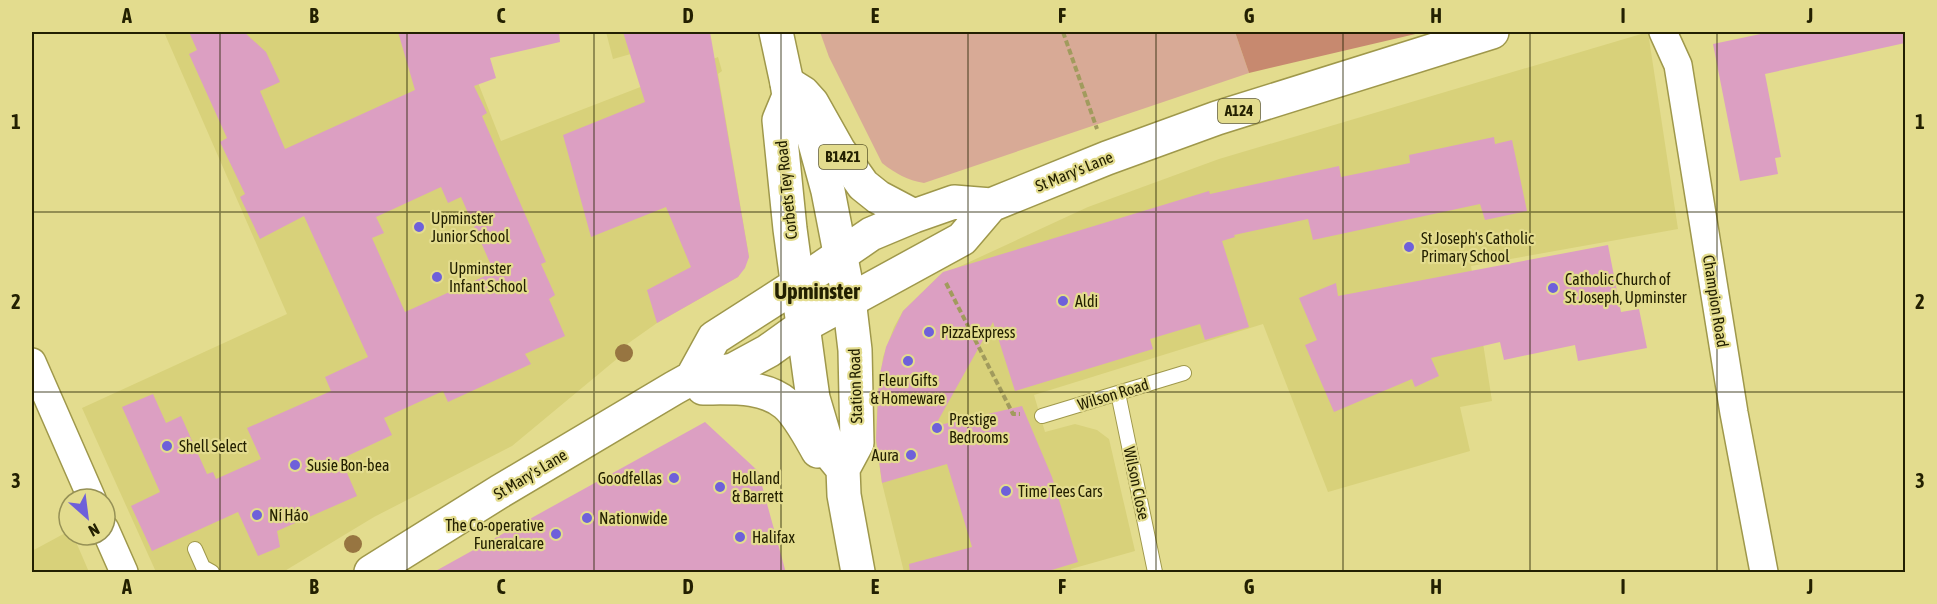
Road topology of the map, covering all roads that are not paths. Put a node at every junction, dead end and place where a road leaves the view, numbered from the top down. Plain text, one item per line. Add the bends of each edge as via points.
1 (776, 32) edge
2 (1492, 32) edge
3 (1664, 32) edge
4 (788, 89) junction
5 (991, 205) junction
6 (914, 216) junction
7 (842, 254) junction
8 (798, 284) junction
9 (849, 299) junction
10 (803, 326) junction
11 (32, 362) edge
12 (1184, 373) dead end
13 (683, 383) junction
14 (1118, 393) junction
15 (1042, 416) road end
16 (844, 482) junction
17 (87, 487) edge
18 (113, 547) edge
19 (195, 549) dead end
20 (124, 573) edge
21 (212, 573) edge
22 (371, 573) edge
23 (858, 573) edge
24 (1155, 573) edge
25 (1764, 573) edge

1 - 4 main road, Corbets Tey Road / B1421
2 - 5 main road, St Mary's Lane / A124 via 1217,118
3 - 25 street, Champion Road via 1678,65
4 - 6 main road, B1421 via 803,93 812,103 863,185
4 - 7 main road, Corbets Tey Road / B1421 via 807,114
4 - 8 main road, Corbets Tey Road via 779,120
5 - 6 main road via 954,202
5 - 9 main road, St Mary's Lane / A124 via 962,239
6 - 7 main road via 872,234
7 - 8 main road
7 - 9 main road, Corbets Tey Road
8 - 10 main road, Corbets Tey Road
8 - 13 main road via 714,338
9 - 10 main road, St Mary's Lane / A124
9 - 16 main road, Station Road via 855,350 857,443
10 - 13 main road, St Mary's Lane via 733,370
10 - 16 main road via 813,398 828,452
11 - 17 street
12 - 14 lane, Wilson Road
13 - 16 main road via 770,394 786,404
13 - 22 main road, St Mary's Lane
14 - 15 lane, Wilson Road
14 - 24 lane, Wilson Close
16 - 23 main road
18 - 20 street
19 - 21 lane via 203,567

